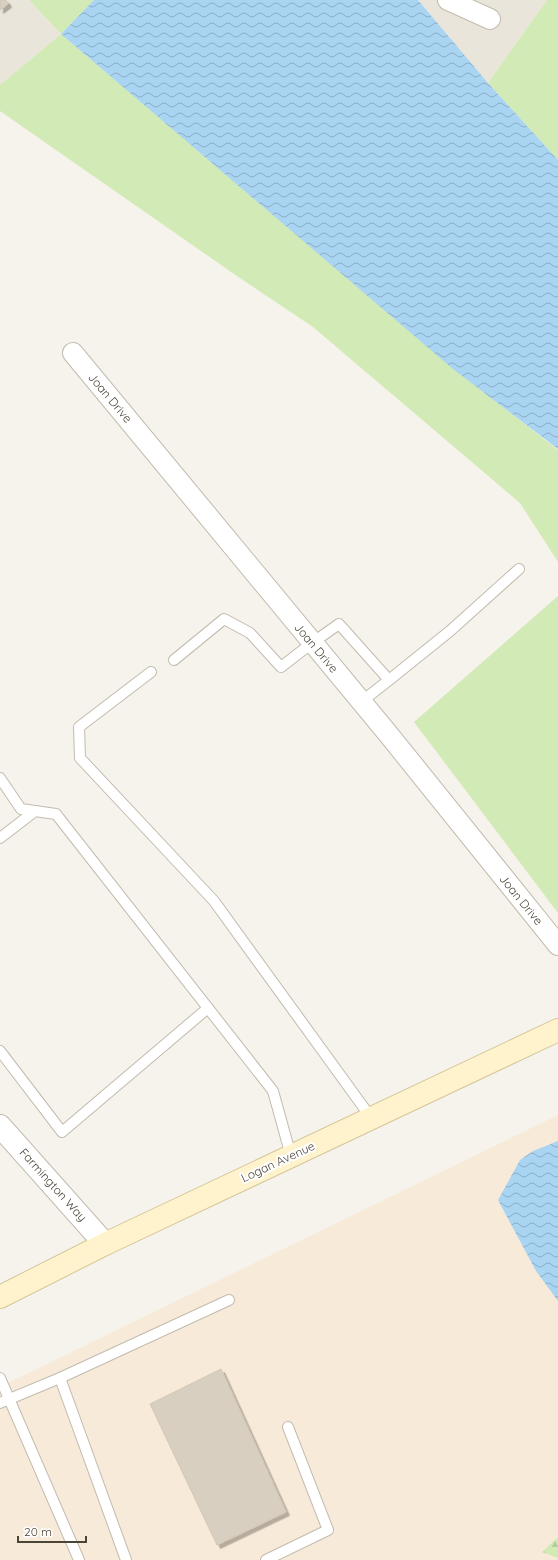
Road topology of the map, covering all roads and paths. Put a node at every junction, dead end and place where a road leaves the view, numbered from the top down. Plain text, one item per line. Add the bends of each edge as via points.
1 (448, 0) edge
2 (490, 19) dead end
3 (73, 353) dead end
4 (519, 569) dead end
5 (312, 643) junction
6 (174, 660) dead end
7 (151, 672) dead end
8 (389, 680) junction
9 (361, 702) junction
10 (0, 778) edge
11 (35, 811) junction
12 (0, 838) edge
13 (558, 946) edge
14 (208, 1008) junction
15 (558, 1030) edge
16 (0, 1051) edge
17 (372, 1118) junction
18 (0, 1126) edge
19 (291, 1156) junction
20 (106, 1244) junction
21 (0, 1297) edge
22 (229, 1300) dead end
23 (0, 1378) edge
24 (60, 1378) junction
25 (4, 1401) edge
26 (288, 1428) dead end
27 (79, 1560) edge
28 (126, 1560) edge
29 (266, 1560) edge

1 - 2 street
3 - 5 street, Joan Drive
4 - 8 lane via 450,631
5 - 6 lane via 281,667 250,633 224,620
5 - 8 lane via 339,624
5 - 9 street, Joan Drive
7 - 17 lane via 79,727 80,758 214,901
8 - 9 lane
9 - 13 street, Joan Drive
10 - 11 lane via 21,809
11 - 12 lane
11 - 14 lane via 56,814
14 - 16 lane via 62,1132
14 - 19 lane via 273,1091
15 - 17 main road, Logan Avenue
17 - 19 main road, Logan Avenue
18 - 20 street, Farmington Way
19 - 20 main road, Logan Avenue
20 - 21 main road, Logan Avenue
22 - 24 lane
23 - 25 lane
24 - 25 lane
24 - 28 lane
25 - 27 lane
26 - 29 lane via 328,1530

